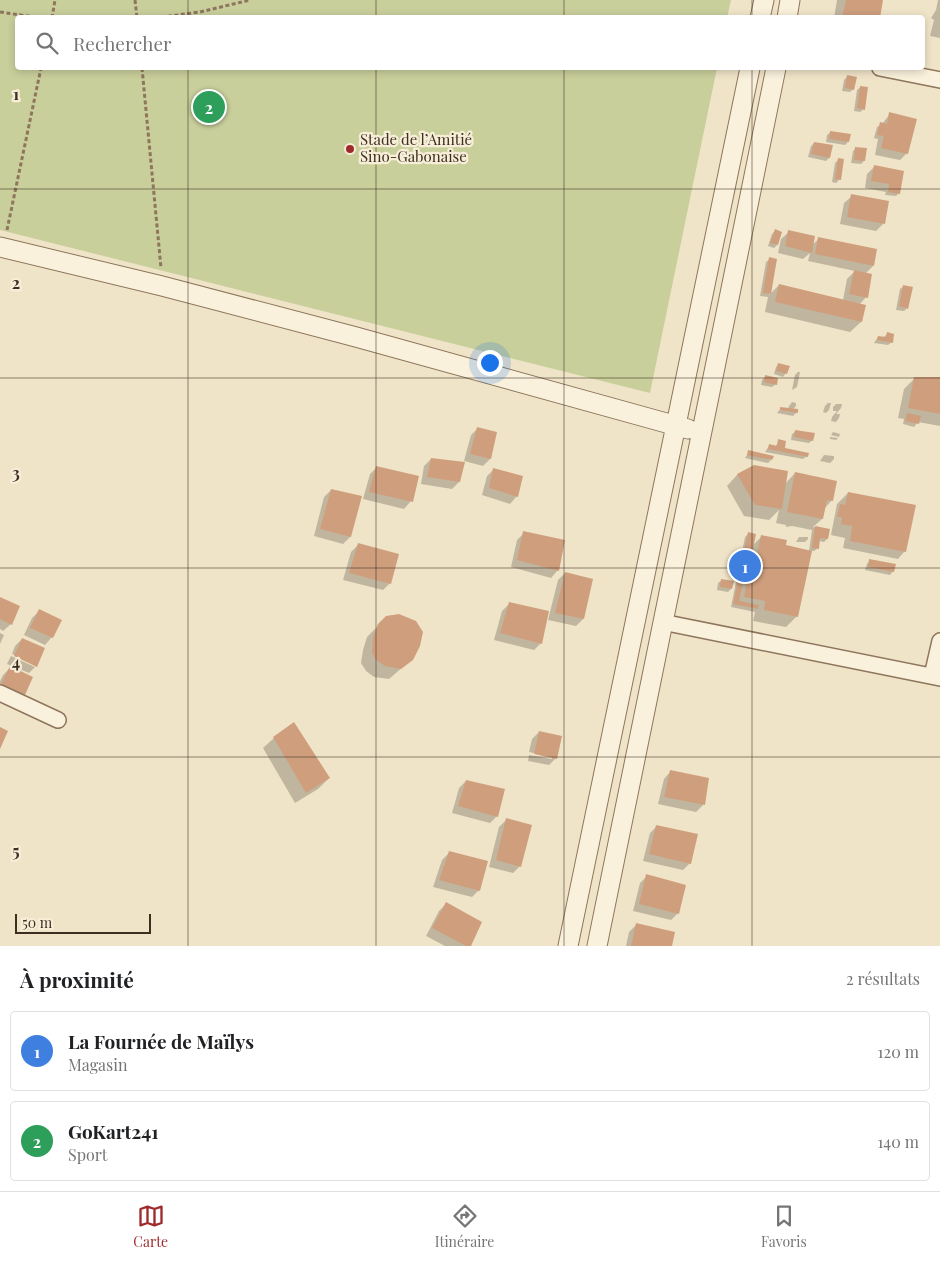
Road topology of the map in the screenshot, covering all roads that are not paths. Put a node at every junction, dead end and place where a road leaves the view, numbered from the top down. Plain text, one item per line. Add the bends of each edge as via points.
1 (764, 0) edge
2 (790, 0) edge
3 (761, 15) edge
4 (788, 15) edge
5 (750, 70) edge
6 (776, 70) edge
7 (890, 70) edge
8 (940, 80) edge
9 (1, 248) edge
10 (676, 426) junction
11 (701, 433) junction
12 (662, 622) junction
13 (940, 641) edge
14 (936, 677) edge
15 (0, 693) edge
16 (58, 720) dead end
17 (568, 946) edge
18 (597, 946) edge

1 - 3 street
2 - 4 street
5 - 10 street
6 - 11 street
7 - 8 street
9 - 10 street via 162,286
10 - 11 street
10 - 17 street
11 - 12 street
12 - 14 street
12 - 18 street
13 - 14 street
15 - 16 street

